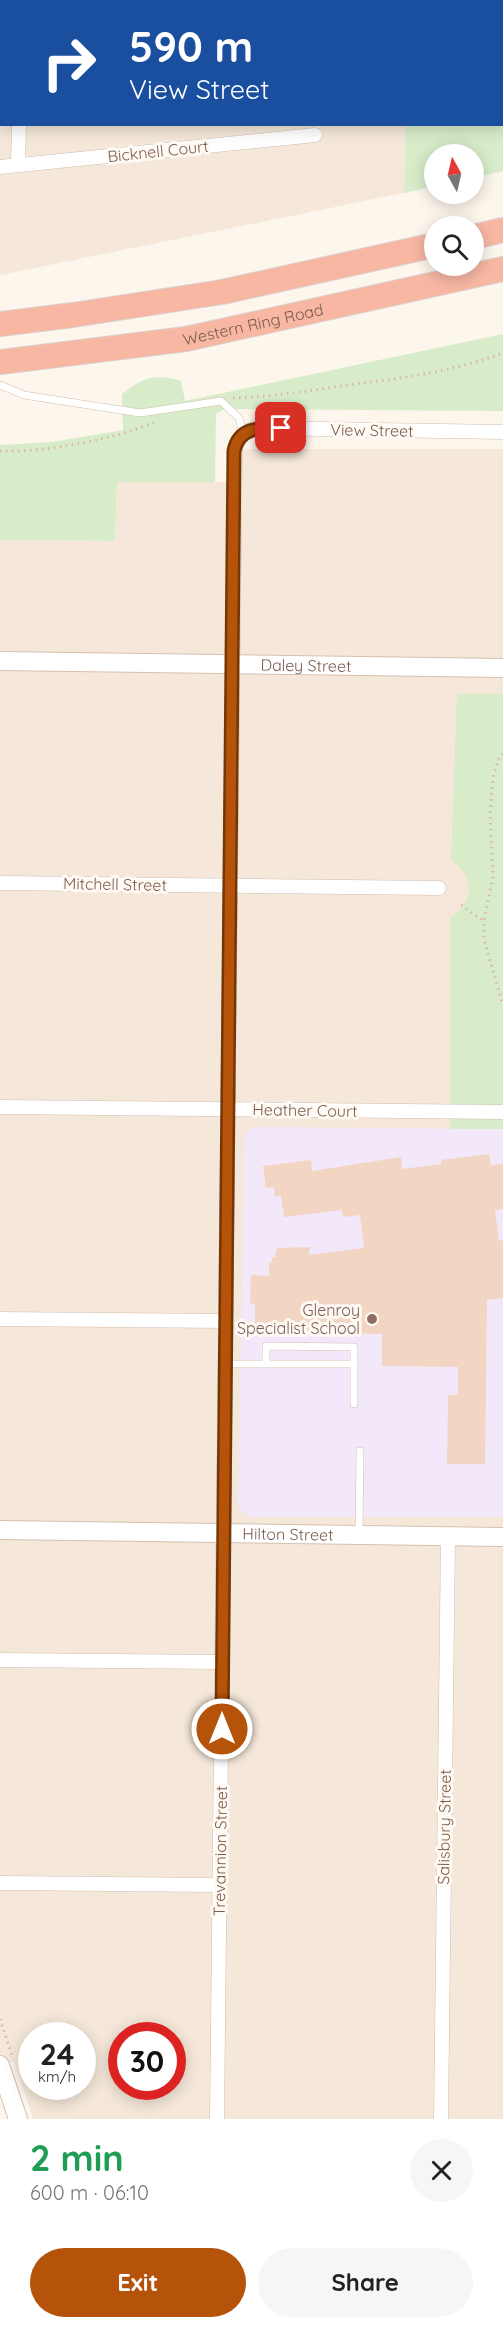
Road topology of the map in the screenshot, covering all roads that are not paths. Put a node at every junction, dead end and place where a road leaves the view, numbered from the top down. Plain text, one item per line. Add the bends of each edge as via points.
1 (19, 126) edge
2 (315, 135) dead end
3 (18, 165) junction
4 (0, 167) edge
5 (503, 231) edge
6 (484, 235) edge
7 (424, 247) edge
8 (503, 269) edge
9 (0, 324) edge
10 (0, 362) edge
11 (0, 385) edge
12 (503, 432) edge
13 (243, 434) junction
14 (0, 661) edge
15 (232, 664) junction
16 (503, 668) edge
17 (0, 883) edge
18 (230, 886) junction
19 (440, 888) dead end
20 (0, 1107) edge
21 (228, 1109) junction
22 (503, 1112) edge
23 (0, 1319) edge
24 (225, 1322) junction
25 (266, 1363) junction
26 (224, 1364) junction
27 (354, 1364) junction
28 (354, 1404) dead end
29 (360, 1451) dead end
30 (0, 1530) edge
31 (223, 1532) junction
32 (359, 1534) junction
33 (448, 1536) junction
34 (503, 1536) edge
35 (0, 1660) edge
36 (222, 1662) junction
37 (0, 1883) edge
38 (219, 1885) junction
39 (0, 2065) edge
40 (18, 2119) edge
41 (217, 2119) edge
42 (441, 2119) edge

1 - 3 street
2 - 3 street, Bicknell Court
3 - 4 street, Bicknell Court
5 - 6 highway
7 - 9 highway via 222,292
8 - 10 highway, Western Ring Road via 186,339
11 - 13 lane via 24,395 140,413 224,402 239,418
12 - 13 street, View Street via 260,428
13 - 15 street, Trevannion Street via 234,451
14 - 15 street, Daley Street
15 - 16 street, Daley Street
15 - 18 street, Trevannion Street
17 - 18 street, Mitchell Street
18 - 19 street, Mitchell Street
18 - 21 street, Trevannion Street
20 - 21 street, Heather Court
21 - 22 street, Heather Court
21 - 24 street, Trevannion Street
23 - 24 street
24 - 26 street, Trevannion Street
25 - 26 lane
25 - 27 lane
25 - 27 lane via 267,1346 354,1347
26 - 31 street, Trevannion Street
27 - 28 lane
29 - 32 lane
30 - 31 street, Hilton Street
31 - 32 street, Hilton Street
31 - 36 street, Trevannion Street
32 - 33 street, Hilton Street
33 - 34 street, Hilton Street
33 - 42 street, Salisbury Street
35 - 36 street
36 - 38 street, Trevannion Street
37 - 38 street
38 - 41 street, Trevannion Street
39 - 40 street

